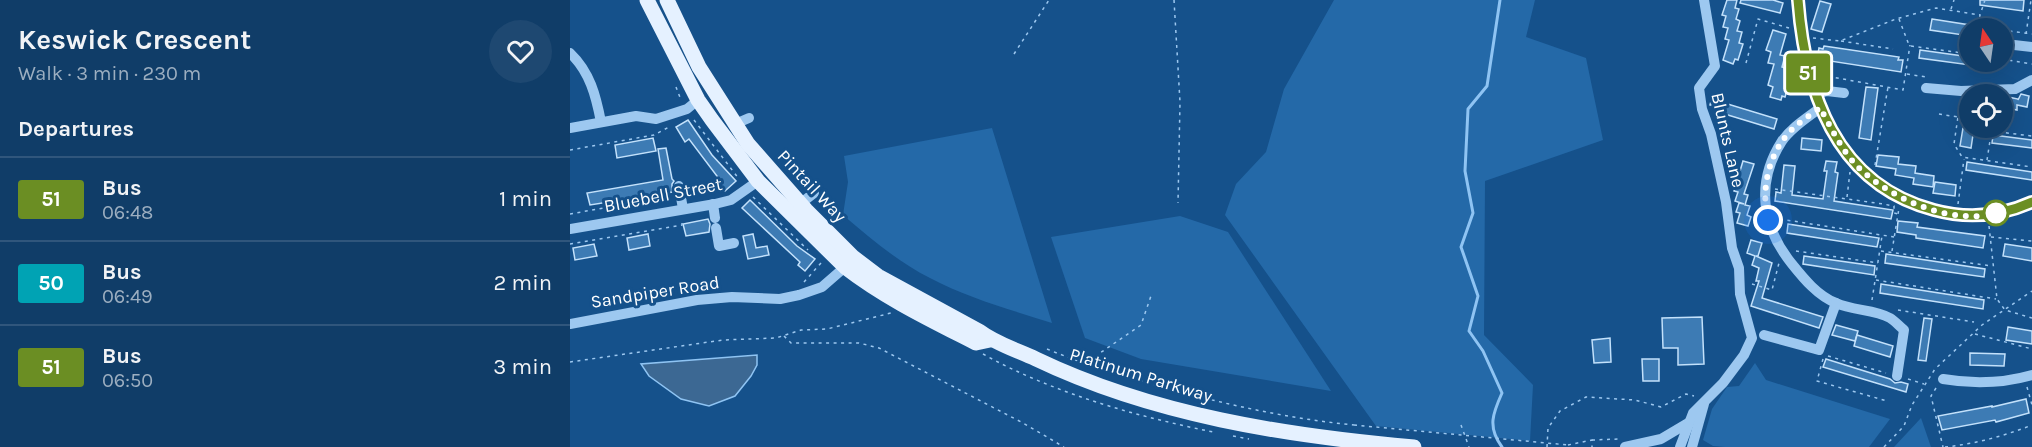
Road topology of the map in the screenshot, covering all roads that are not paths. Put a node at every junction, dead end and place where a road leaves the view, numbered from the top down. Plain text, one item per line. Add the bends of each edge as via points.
1 (647, 0) edge
2 (667, 0) edge
3 (1704, 0) edge
4 (1798, 0) edge
5 (2014, 45) dead end
6 (2032, 47) edge
7 (570, 53) edge
8 (2032, 80) edge
9 (1926, 88) dead end
10 (1844, 93) dead end
11 (1816, 94) junction
12 (698, 100) junction
13 (1820, 108) junction
14 (601, 122) junction
15 (570, 128) edge
16 (758, 181) junction
17 (679, 186) dead end
18 (814, 193) dead end
19 (2032, 202) edge
20 (713, 204) junction
21 (800, 204) junction
22 (682, 210) junction
23 (570, 230) edge
24 (734, 243) dead end
25 (845, 267) junction
26 (1836, 303) junction
27 (570, 324) edge
28 (1764, 335) dead end
29 (990, 340) junction
30 (1898, 376) road end
31 (2028, 376) edge
32 (1944, 379) dead end
33 (1706, 399) junction
34 (1688, 423) junction
35 (1414, 447) edge
36 (1625, 447) edge
37 (1680, 447) edge
38 (1692, 447) edge

1 - 12 main road, Pintail Way
2 - 21 main road, Pintail Way via 699,67 742,121 748,144
3 - 33 street, Blunts Lane via 1715,66 1699,88 1702,110 1726,202 1740,294 1752,338 1723,383
4 - 11 street via 1808,72
5 - 6 street
7 - 14 street via 591,81
8 - 9 street via 2014,89
10 - 11 street
11 - 13 street
12 - 14 street via 687,109 656,119 636,116
12 - 16 main road, Pintail Way
13 - 19 street via 1855,165 1894,195 1920,206 1957,214 1991,214
13 - 26 street via 1783,140 1765,187 1768,217 1781,250 1813,289
14 - 15 street
16 - 20 street, Bluebell Street via 731,200
16 - 25 main road, Pintail Way
17 - 22 street
18 - 21 street
20 - 22 street, Bluebell Street
20 - 24 street via 719,246
21 - 29 main road, Pintail Way via 878,276
22 - 23 street, Bluebell Street
25 - 27 street, Sandpiper Road via 822,286 795,296 697,300
25 - 29 main road, Platinum Parkway via 901,304 976,343
26 - 28 street via 1819,350
26 - 30 street via 1888,317 1904,330
29 - 35 main road, Platinum Parkway via 1058,370 1162,405 1271,429 1350,442
31 - 32 street via 1993,381
33 - 34 street, Blunts Lane
33 - 38 street
34 - 36 street via 1660,439
34 - 37 street, Blunts Lane

